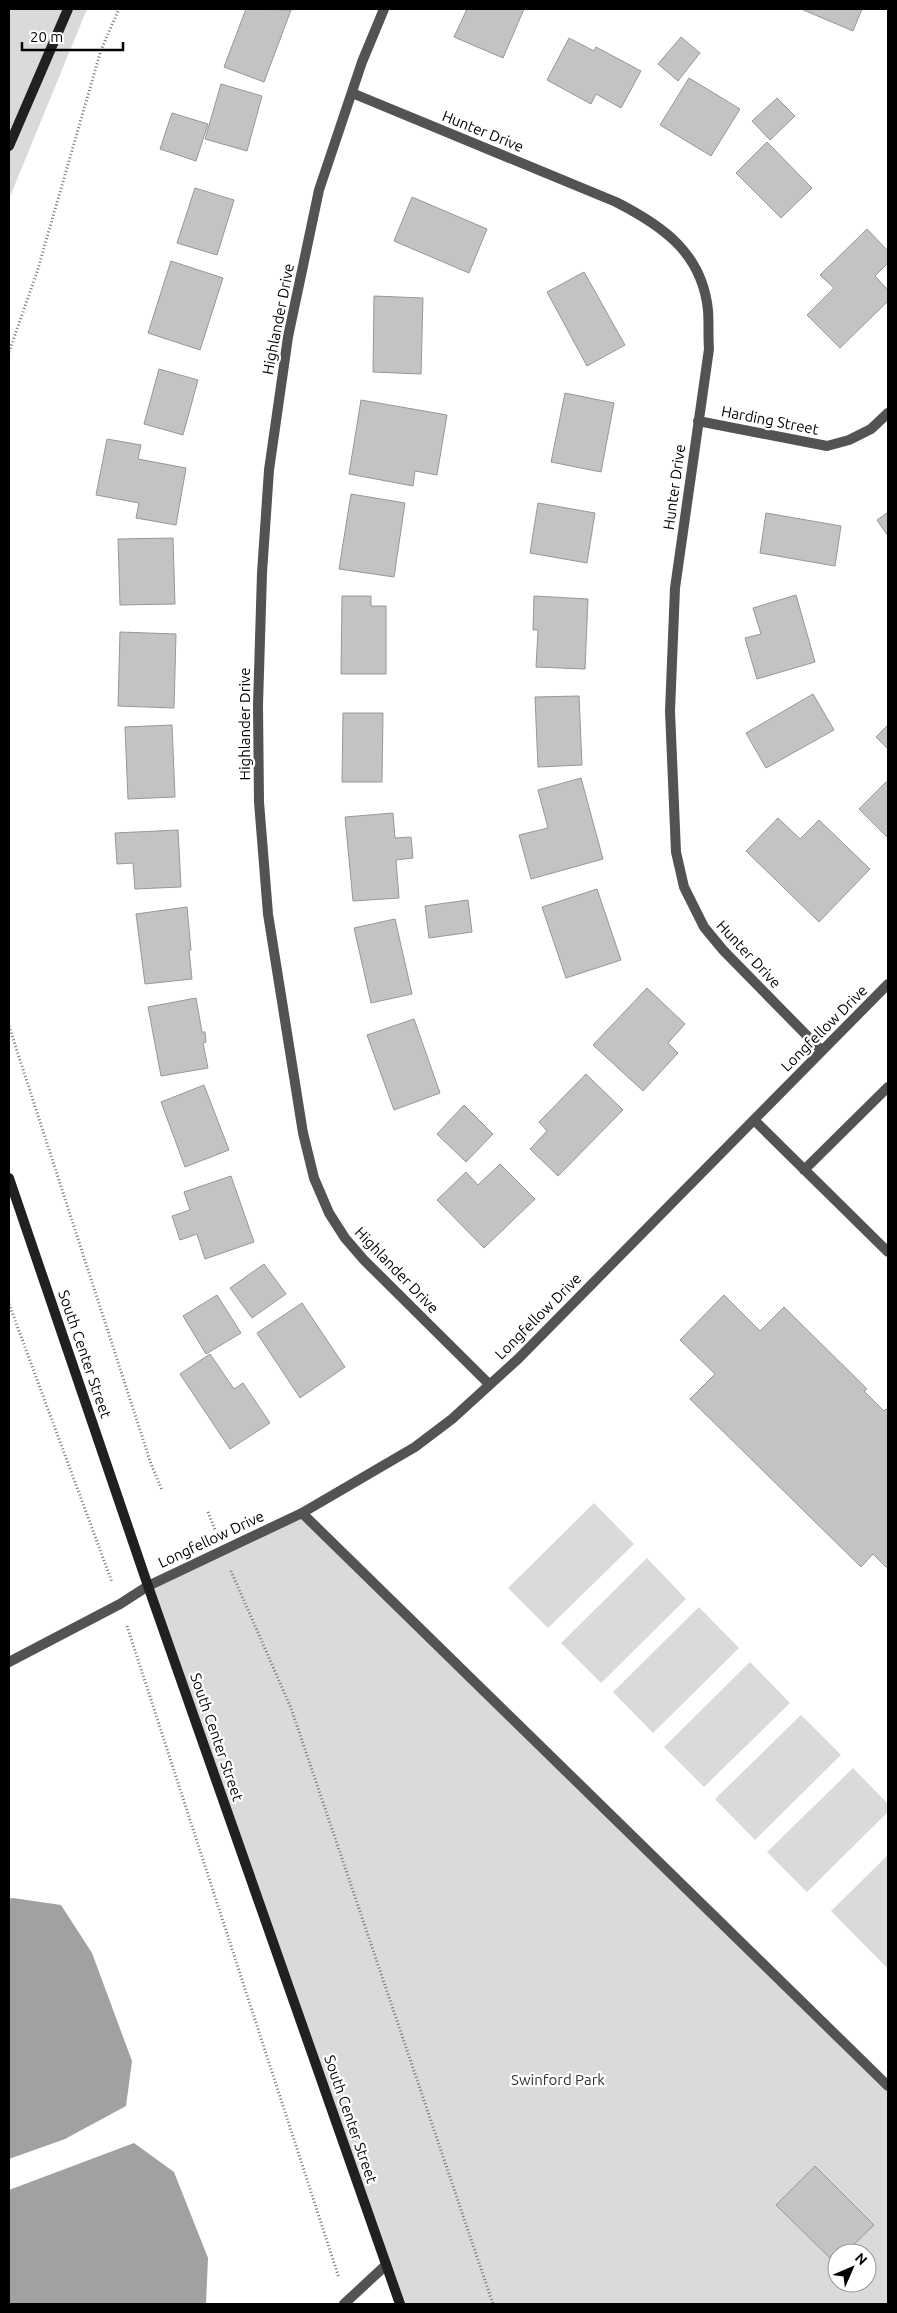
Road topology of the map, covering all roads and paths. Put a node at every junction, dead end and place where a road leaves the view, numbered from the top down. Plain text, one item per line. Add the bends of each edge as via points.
1 (68, 9) edge
2 (119, 9) edge
3 (384, 9) edge
4 (352, 93) junction
5 (9, 146) edge
6 (9, 352) edge
7 (888, 413) edge
8 (698, 421) junction
9 (888, 984) edge
10 (9, 1026) edge
11 (822, 1051) junction
12 (888, 1087) edge
13 (754, 1120) junction
14 (804, 1170) junction
15 (9, 1178) edge
16 (888, 1252) edge
17 (9, 1304) edge
18 (490, 1384) junction
19 (162, 1490) dead end
20 (302, 1513) junction
21 (148, 1586) junction
22 (237, 1587) dead end
23 (120, 1604) junction
24 (9, 1662) edge
25 (888, 2086) edge
26 (386, 2266) junction
27 (346, 2303) edge
28 (400, 2304) edge
29 (493, 2304) edge

1 - 5 main road
2 - 6 path via 101,50 37,272
3 - 4 street, Highlander Drive
4 - 8 street, Hunter Drive via 616,202 668,233 687,254 702,281 708,310 709,349
4 - 18 street, Highlander Drive via 319,190 288,337 269,470 258,705 259,802 268,914 303,1133 314,1178 329,1213 364,1260
7 - 8 street, Harding Street via 864,433 827,446
8 - 11 street, Hunter Drive via 675,588 670,711 676,852 684,887 704,927
9 - 11 street, Longfellow Drive
10 - 19 path
11 - 13 street, Longfellow Drive
12 - 14 street
13 - 14 street
13 - 18 street, Longfellow Drive
14 - 16 street
15 - 21 main road, South Center Street
17 - 23 path
18 - 20 street, Longfellow Drive via 415,1447
20 - 21 street, Longfellow Drive
20 - 25 street
21 - 23 street, Longfellow Drive
21 - 26 main road, South Center Street
22 - 29 path via 291,1708
23 - 24 street, Longfellow Drive
23 - 27 path
26 - 27 street
26 - 28 main road, South Center Street

